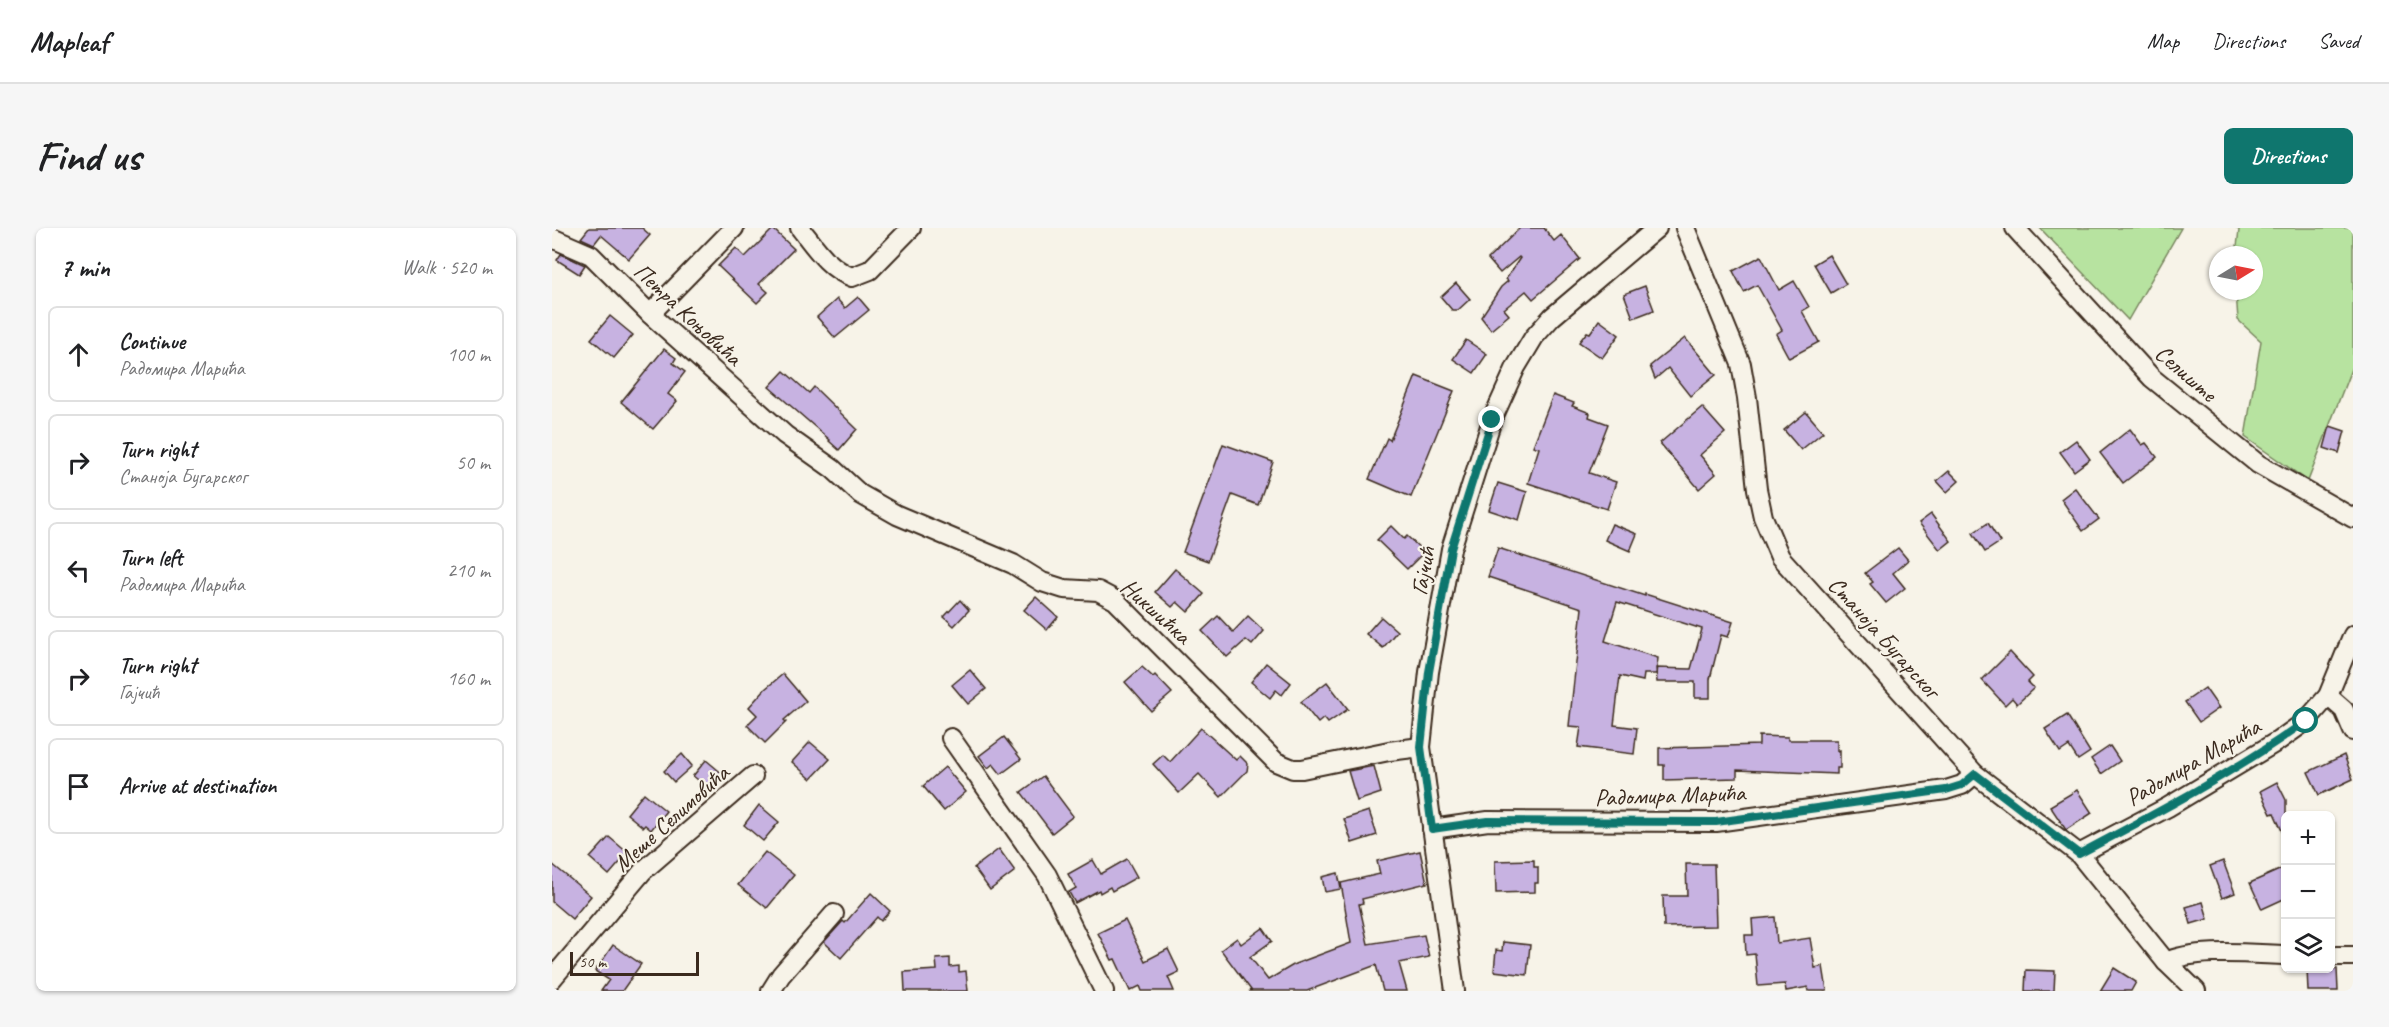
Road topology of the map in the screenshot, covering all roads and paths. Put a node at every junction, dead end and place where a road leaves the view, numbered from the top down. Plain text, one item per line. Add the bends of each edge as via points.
1 (734, 228) edge
2 (800, 228) edge
3 (910, 228) edge
4 (1658, 228) edge
5 (1685, 228) edge
6 (2016, 228) edge
7 (552, 238) edge
8 (650, 314) junction
9 (785, 435) joint
10 (2353, 518) edge
11 (2353, 635) edge
12 (2328, 696) junction
13 (2353, 731) edge
14 (951, 738) dead end
15 (1421, 747) junction
16 (1975, 774) junction
17 (753, 776) dead end
18 (1432, 829) junction
19 (2079, 854) junction
20 (834, 914) dead end
21 (2281, 955) edge
22 (2335, 956) edge
23 (2353, 956) edge
24 (2166, 962) junction
25 (552, 979) edge
26 (771, 991) edge
27 (1104, 991) edge
28 (1455, 991) edge
29 (2196, 991) edge

1 - 8 street
2 - 3 street via 831,266 852,277 870,270
4 - 15 street, Гајчић via 1552,317 1516,367 1492,420 1451,549 1429,672
5 - 16 street, Станоја Бугарског via 1741,364 1757,489 1763,517 1780,557
6 - 10 street, Селиште via 2152,378 2258,464
7 - 8 street, Петра Коњовића via 591,255
8 - 9 street, Петра Коњовића
9 - 15 street, Никшићка via 860,494 897,515 1013,564 1053,586 1098,591 1115,600 1284,767 1302,770
11 - 12 street, Радомира Марића
12 - 13 street via 2344,710
12 - 19 street, Радомира Марића via 2306,721 2278,741 2168,807
14 - 27 street via 1047,875
15 - 18 street, Гајчић
16 - 18 street, Радомира Марића via 1962,785 1946,790 1716,822 1488,821
16 - 19 street, Станоја Бугарског
17 - 25 street, Меше Селимовића via 643,871
18 - 28 street, Гајчић
19 - 24 street, Станоја Бугарског
20 - 26 street
21 - 24 street via 2198,955
22 - 23 street
24 - 29 street, Станоја Бугарског

